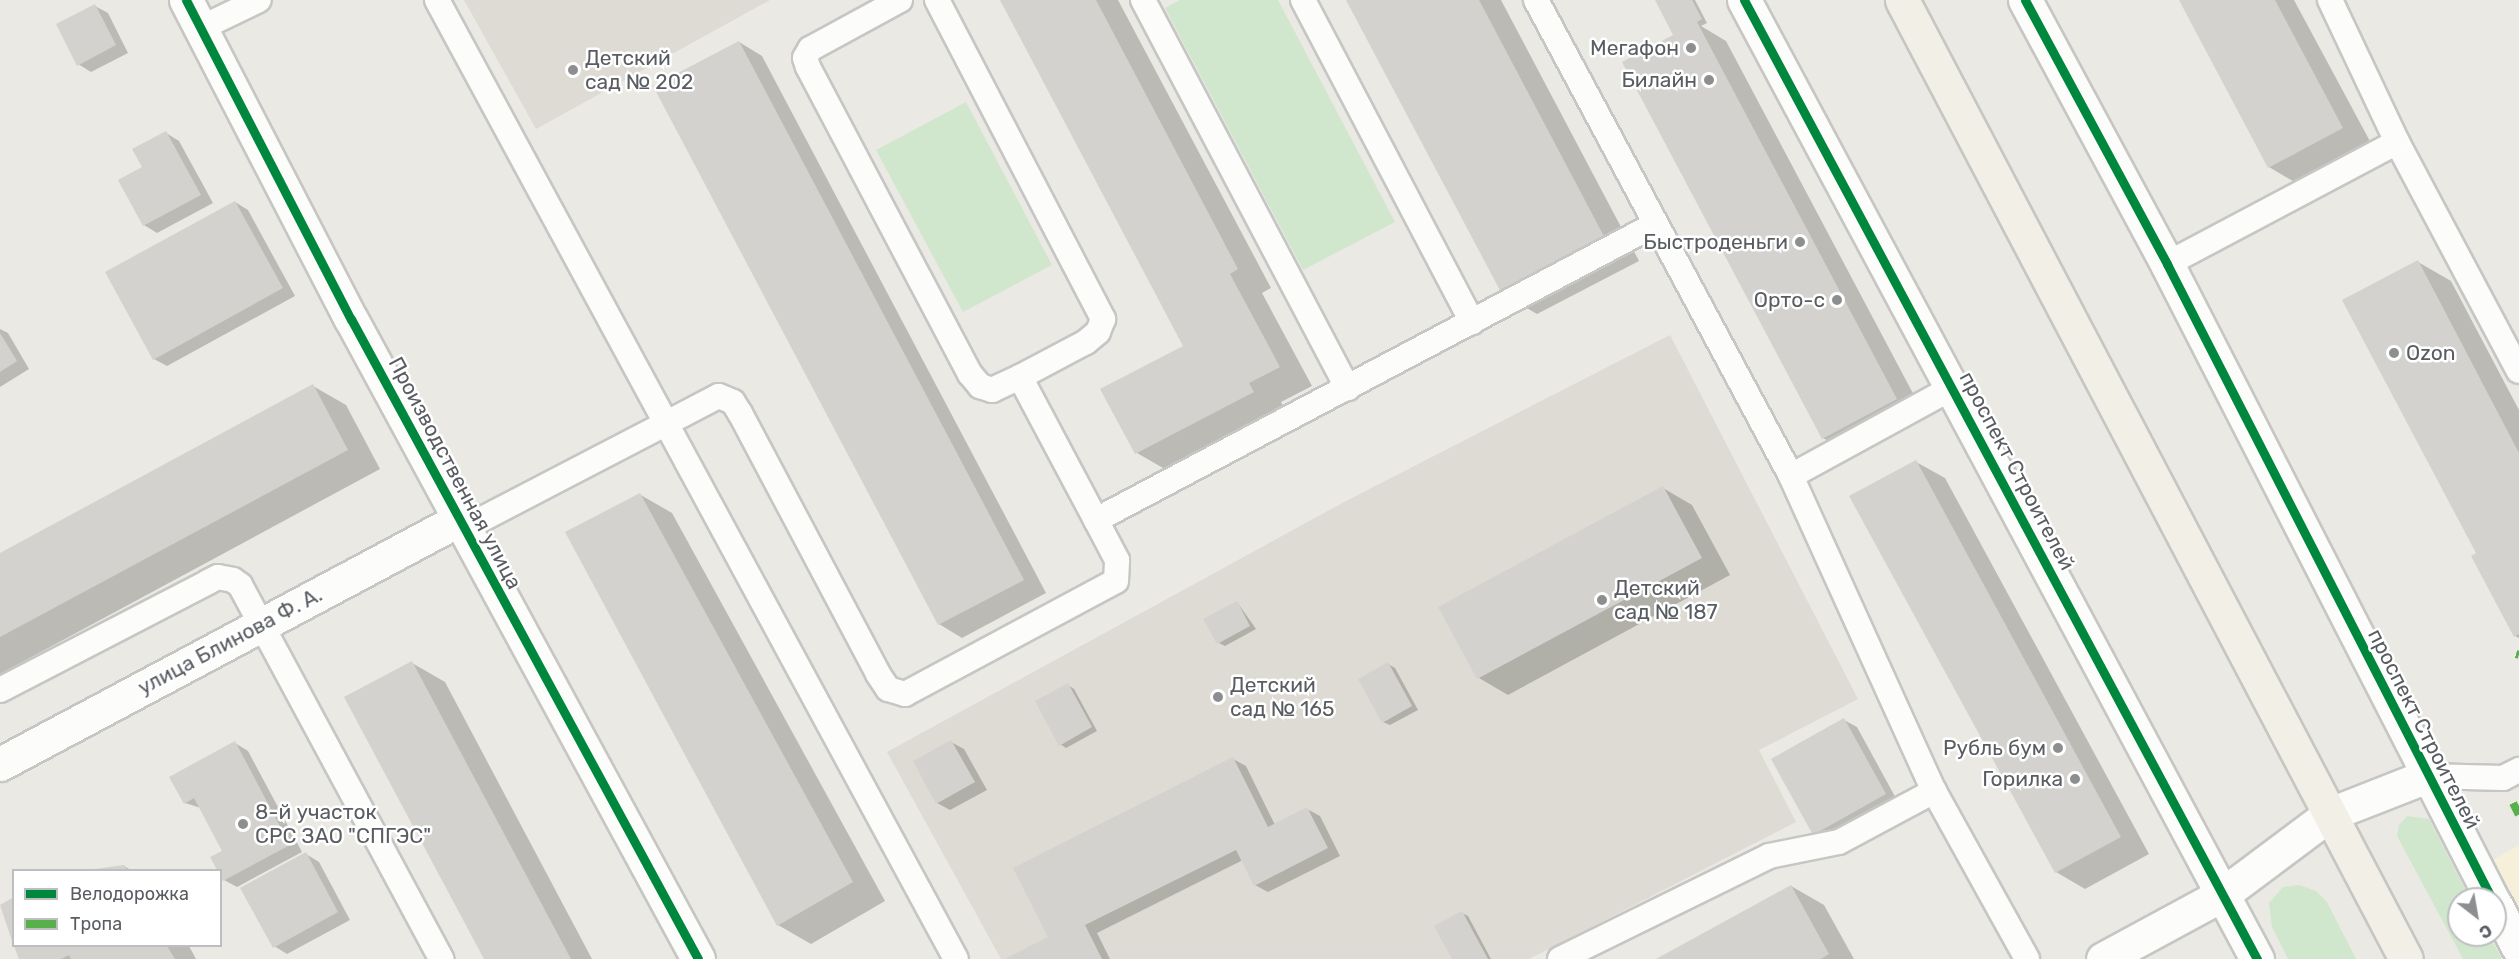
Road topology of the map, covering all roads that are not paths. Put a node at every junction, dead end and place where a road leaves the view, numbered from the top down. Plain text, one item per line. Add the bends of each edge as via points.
1 (259, 0) edge
2 (437, 0) edge
3 (900, 0) edge
4 (937, 0) edge
5 (1143, 0) edge
6 (1303, 0) edge
7 (1536, 0) edge
8 (1744, 0) edge
9 (1902, 0) edge
10 (2025, 0) edge
11 (2330, 0) edge
12 (193, 14) edge
13 (2397, 142) junction
14 (1656, 224) junction
15 (2167, 264) junction
16 (1472, 322) junction
17 (2519, 371) edge
18 (1020, 377) junction
19 (1348, 387) junction
20 (1952, 388) junction
21 (666, 422) junction
22 (1791, 476) junction
23 (1096, 520) junction
24 (462, 524) junction
25 (261, 624) junction
26 (0, 690) edge
27 (0, 764) edge
28 (2519, 770) edge
29 (2427, 776) junction
30 (1934, 790) junction
31 (2330, 814) junction
32 (2486, 887) edge
33 (2223, 894) junction
34 (2507, 926) edge
35 (2519, 949) edge
36 (441, 959) edge
37 (698, 959) edge
38 (956, 959) edge
39 (1560, 959) edge
40 (2027, 959) edge
41 (2103, 959) edge
42 (2257, 959) edge
43 (2406, 959) edge

1 - 12 lane
2 - 21 lane
3 - 18 lane via 819,43 805,58 970,374 980,386 992,390
4 - 18 lane via 1103,319 1098,332 1086,342
5 - 19 lane
6 - 16 lane
7 - 14 lane
8 - 20 street, проспект Строителей
9 - 31 main road
10 - 15 street, проспект Строителей
11 - 13 lane
12 - 24 street, Производственная улица
13 - 15 lane
13 - 17 lane
14 - 16 lane
14 - 22 lane
15 - 29 street, проспект Строителей
16 - 19 lane
18 - 23 lane
19 - 23 lane
20 - 22 lane
20 - 33 street, проспект Строителей
21 - 23 lane via 719,396 733,402 878,674 888,689 905,694 1116,581 1117,560
21 - 24 lane
21 - 38 lane
22 - 30 lane
24 - 25 street, улица Блинова Ф. А.
24 - 37 street, Производственная улица
25 - 26 lane via 240,585 227,577 218,577
25 - 27 street, улица Блинова Ф. А.
25 - 36 lane
28 - 29 lane via 2503,778
29 - 31 street
29 - 32 street, проспект Строителей
30 - 39 lane via 1839,842 1769,856
30 - 40 lane
31 - 33 street
31 - 43 main road
33 - 41 street
33 - 42 street, проспект Строителей
34 - 35 street

